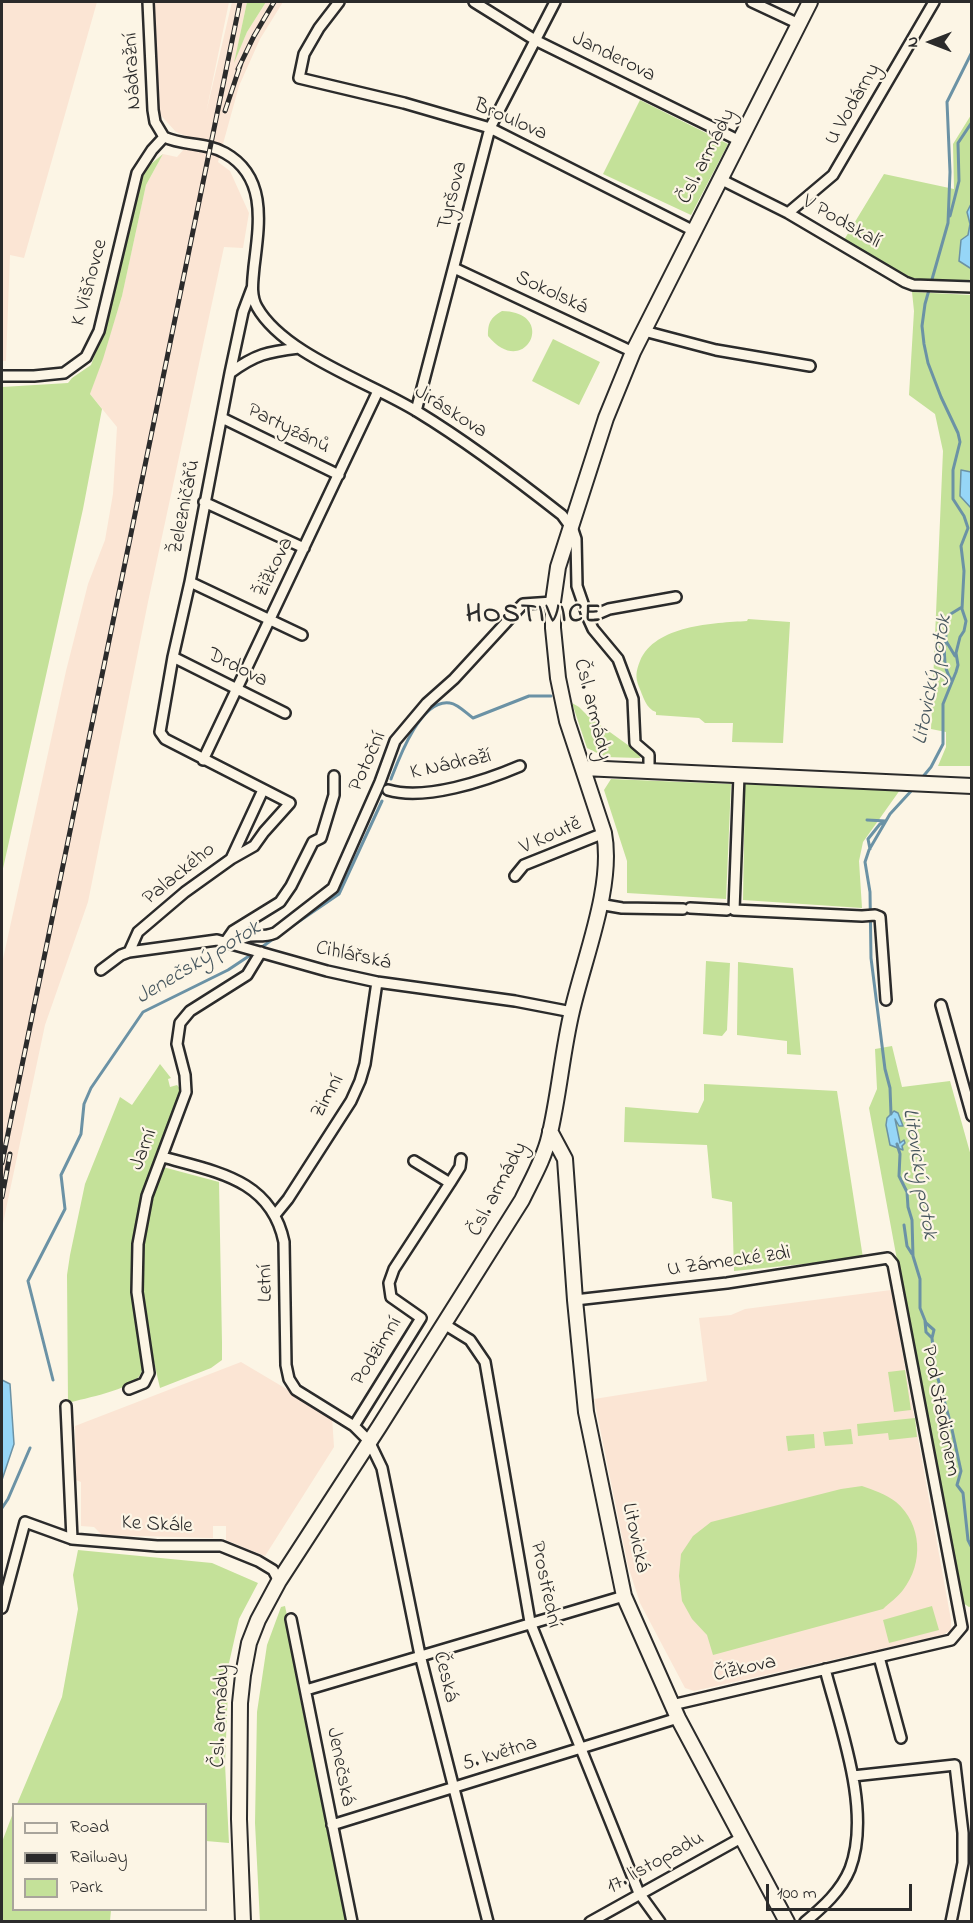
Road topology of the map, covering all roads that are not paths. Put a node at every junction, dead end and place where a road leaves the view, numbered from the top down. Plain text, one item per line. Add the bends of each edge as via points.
1 (148, 2) edge
2 (339, 2) edge
3 (474, 2) edge
4 (555, 2) edge
5 (752, 2) edge
6 (810, 2) edge
7 (934, 2) edge
8 (798, 24) junction
9 (535, 40) junction
10 (490, 128) junction
11 (164, 137) junction
12 (740, 141) junction
13 (720, 179) junction
14 (788, 213) junction
15 (694, 231) junction
16 (454, 268) junction
17 (972, 287) edge
18 (252, 288) junction
19 (644, 331) junction
20 (299, 348) junction
21 (633, 352) junction
22 (810, 366) dead end
23 (230, 373) junction
24 (2, 376) edge
25 (378, 391) junction
26 (416, 411) junction
27 (222, 418) junction
28 (339, 475) junction
29 (204, 502) junction
30 (570, 524) junction
31 (304, 548) junction
32 (190, 582) junction
33 (676, 597) dead end
34 (553, 602) junction
35 (588, 618) junction
36 (270, 619) junction
37 (302, 635) dead end
38 (173, 657) junction
39 (237, 689) junction
40 (285, 713) dead end
41 (203, 760) junction
42 (520, 766) dead end
43 (583, 768) junction
44 (649, 771) junction
45 (739, 775) junction
46 (334, 776) dead end
47 (972, 786) edge
48 (263, 790) junction
49 (388, 790) dead end
50 (604, 833) junction
51 (231, 859) junction
52 (515, 876) dead end
53 (599, 904) junction
54 (727, 910) dead end
55 (231, 943) junction
56 (129, 952) junction
57 (260, 952) junction
58 (101, 970) dead end
59 (377, 982) junction
60 (886, 1000) dead end
61 (941, 1005) dead end
62 (572, 1012) junction
63 (972, 1116) edge
64 (550, 1131) junction
65 (163, 1157) junction
66 (461, 1160) dead end
67 (414, 1161) dead end
68 (536, 1172) junction
69 (566, 1173) junction
70 (450, 1183) junction
71 (275, 1215) junction
72 (888, 1258) joint
73 (575, 1300) junction
74 (444, 1324) junction
75 (129, 1389) dead end
76 (66, 1406) dead end
77 (354, 1426) junction
78 (369, 1441) junction
79 (72, 1539) junction
80 (279, 1581) junction
81 (624, 1596) junction
82 (2, 1608) edge
83 (291, 1619) dead end
84 (530, 1622) junction
85 (972, 1622) edge
86 (962, 1627) junction
87 (420, 1655) junction
88 (879, 1657) junction
89 (825, 1669) junction
90 (306, 1690) junction
91 (672, 1705) junction
92 (678, 1718) junction
93 (901, 1738) dead end
94 (582, 1749) junction
95 (853, 1776) junction
96 (454, 1788) junction
97 (332, 1825) junction
98 (741, 1838) junction
99 (967, 1865) edge
100 (639, 1893) junction
101 (243, 1922) edge
102 (352, 1922) edge
103 (488, 1922) edge
104 (590, 1922) edge
105 (660, 1922) edge
106 (787, 1922) edge
107 (805, 1922) edge
108 (951, 1922) edge

1 - 11 street, Nádražní via 153,110
2 - 10 street, Broulova via 304,54 299,78
3 - 9 street, Janderova
4 - 9 street, Tyršova
5 - 8 street
6 - 8 main road, Čsl. armády
7 - 14 street, U Vodárny via 833,176
8 - 12 main road, Čsl. armády
9 - 10 street, Tyršova
9 - 12 street, Janderova
10 - 15 street, Broulova
10 - 16 street, Tyršova
11 - 18 street, Jiráskova via 224,152 253,180 258,211
11 - 24 street, K Višňovce via 137,172 99,331 86,357 64,373
12 - 13 main road, Čsl. armády
13 - 14 street, V Podskalí
13 - 15 main road, Čsl. armády
14 - 17 street, V Podskalí via 905,282
15 - 19 main road, Čsl. armády
16 - 21 street, Sokolská
16 - 26 street, Tyršova
18 - 20 street, Jiráskova via 256,306 280,335
18 - 23 street, Železničářů
19 - 21 main road, Čsl. armády
19 - 22 street via 716,350
20 - 23 street via 249,359
20 - 25 street, Jiráskova
21 - 30 main road, Čsl. armády
23 - 27 street, Železničářů
25 - 26 street, Jiráskova
25 - 28 street, Žižkova
26 - 30 street, Jiráskova via 494,461
27 - 28 street, Partyzánů
27 - 29 street, Železničářů
28 - 31 street, Žižkova
29 - 31 street
29 - 32 street, Železničářů
30 - 34 main road, Čsl. armády
30 - 35 street via 578,549 578,586
31 - 36 street, Žižkova
32 - 36 street
32 - 38 street, Železničářů
33 - 35 street via 609,609
34 - 43 main road, Čsl. armády via 558,678
34 - 55 street, Potoční via 523,604 395,741 333,888 275,933 241,937
35 - 44 street via 618,660 633,699 635,742 649,754
36 - 37 street
36 - 39 street, Žižkova
38 - 39 street, Drdova
38 - 41 street, Železničářů via 160,735
39 - 40 street, Drdova
39 - 41 street, Žižkova
41 - 48 street
42 - 49 street, K Nádraží via 442,789 403,794
43 - 44 main road
43 - 50 main road, Čsl. armády
44 - 45 main road
45 - 47 main road
45 - 60 street via 734,910 875,915 881,920
46 - 55 street via 334,795 321,838 313,842 280,902 233,932
48 - 51 street, Palackého
48 - 51 street via 290,803 289,806 254,846
50 - 52 street, V Koutě via 524,865
50 - 53 main road, Čsl. armády via 605,870
51 - 56 street, Palackého via 138,932
53 - 54 street
53 - 62 main road, Čsl. armády
55 - 56 street, Cihlářská via 216,940
55 - 57 street, Cihlářská
56 - 58 street
57 - 59 street, Cihlářská
57 - 65 street, Jarní via 248,975 190,1011 180,1023 177,1044 186,1092
59 - 62 street, Cihlářská
59 - 71 street, Zimní via 366,1064 360,1081 351,1101
61 - 63 street
62 - 64 main road, Čsl. armády
64 - 68 main road, Čsl. armády
64 - 69 main road, Litovická via 564,1159
65 - 71 street, Letní via 239,1181 257,1193
65 - 75 street, Jarní via 147,1196 138,1244 137,1292 149,1373 144,1383
66 - 70 street, Podzimní
67 - 70 street
68 - 69 main road via 551,1167
68 - 74 main road, Čsl. armády
69 - 73 main road, Litovická
70 - 77 street, Podzimní via 394,1269 389,1283 391,1297 421,1318
71 - 77 street, Letní via 284,1242 289,1379 296,1390
72 - 73 street, U Zámecké zdi via 732,1282
72 - 86 street, Pod Stadionem via 893,1264
73 - 81 main road, Litovická via 586,1412
74 - 78 main road, Čsl. armády
74 - 84 street, Prostřední via 470,1340 485,1362
76 - 79 street
77 - 78 street, Letní
78 - 80 main road, Čsl. armády
78 - 87 street, Česká via 382,1468
79 - 80 street, Ke Skále via 157,1546 221,1546 273,1570
79 - 82 street, Ke Skále via 25,1522
80 - 101 main road, Čsl. armády via 249,1643 240,1703
81 - 84 street
81 - 91 main road, Litovická
83 - 90 street, Jenečská
84 - 87 street
84 - 94 street, Prostřední
85 - 86 street
86 - 88 street, Čížkova via 951,1640
87 - 90 street
87 - 96 street, Česká
88 - 89 street, Čížkova
88 - 93 street
89 - 91 street, Čížkova
89 - 95 street
90 - 97 street, Jenečská
91 - 92 main road, Litovická
92 - 94 street, 5. května
92 - 98 main road, Litovická
94 - 96 street, 5. května
94 - 100 street, Prostřední
95 - 99 street via 955,1765
95 - 107 street via 858,1838 849,1870 827,1904
96 - 97 street, 5. května
96 - 103 street, Česká
97 - 102 street, Jenečská
98 - 100 street, 17. listopadu
98 - 106 main road, Litovická
99 - 108 street
100 - 104 street, 17. listopadu
100 - 105 street, Prostřední

